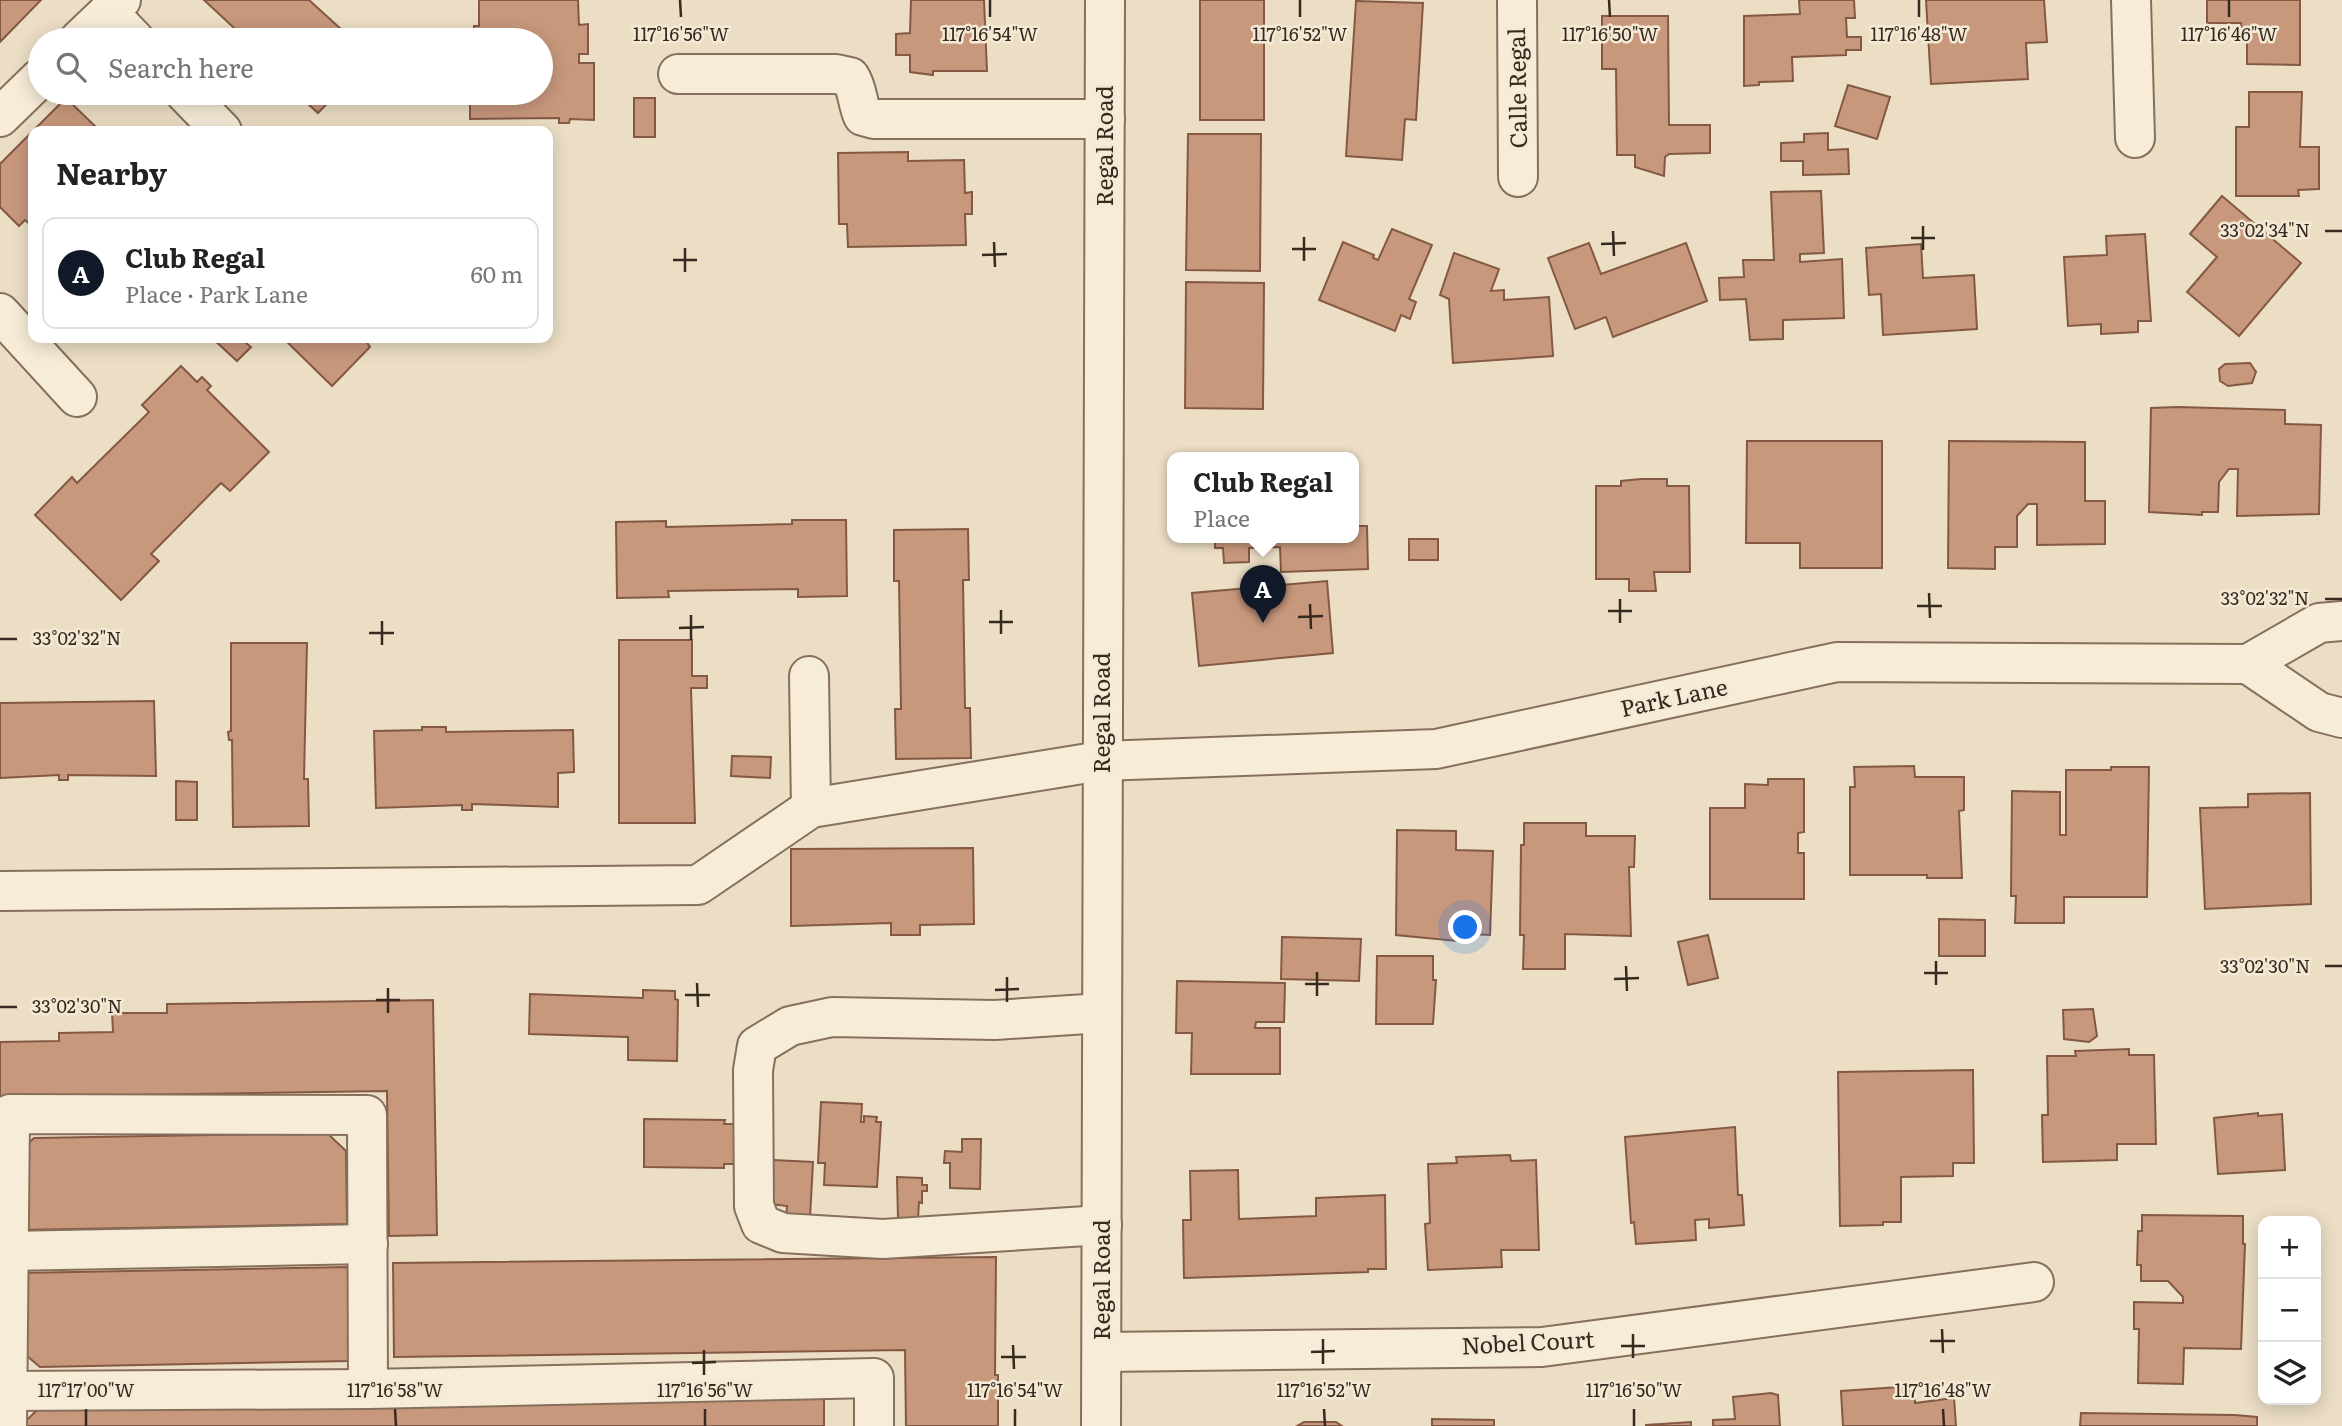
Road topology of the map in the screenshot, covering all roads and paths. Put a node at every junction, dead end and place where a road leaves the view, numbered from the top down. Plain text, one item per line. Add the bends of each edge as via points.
1 (1105, 0) edge
2 (1517, 0) edge
3 (2131, 0) edge
4 (114, 6) edge
5 (91, 28) edge
6 (128, 28) edge
7 (678, 74) dead end
8 (28, 90) edge
9 (197, 105) edge
10 (0, 117) edge
11 (1105, 119) junction
12 (217, 126) edge
13 (2135, 138) dead end
14 (1518, 177) dead end
15 (0, 313) edge
16 (76, 397) dead end
17 (2342, 621) edge
18 (2248, 664) junction
19 (809, 676) dead end
20 (2342, 718) edge
21 (1101, 761) junction
22 (811, 808) junction
23 (0, 891) edge
24 (1102, 1013) junction
25 (1102, 1224) junction
26 (368, 1244) junction
27 (8, 1251) junction
28 (2034, 1282) dead end
29 (1102, 1352) junction
30 (368, 1389) junction
31 (7, 1409) edge
32 (874, 1426) edge
33 (1101, 1426) edge

1 - 11 street, Regal Road
2 - 14 street, Calle Regal
3 - 13 street
4 - 5 street
4 - 6 street
7 - 11 street via 836,74 850,78 863,116 874,119
8 - 10 street
9 - 12 street
11 - 21 street, Regal Road
15 - 16 street
17 - 18 street via 2319,623
18 - 20 street via 2319,712
18 - 21 street, Park Lane via 1837,662 1437,750
19 - 22 street
21 - 22 street, Park Lane
21 - 24 street, Regal Road
22 - 23 street via 698,886
24 - 25 street, Regal Road
24 - 25 street via 995,1020 832,1017 790,1026 757,1046 753,1070 754,1206 761,1224 783,1233 883,1239
25 - 29 street, Regal Road
26 - 27 street
26 - 27 street via 367,1115 10,1114
26 - 30 street
27 - 31 street
28 - 29 street, Nobel Court via 1542,1347
29 - 33 street, Regal Road
30 - 31 street
30 - 32 street via 874,1378

